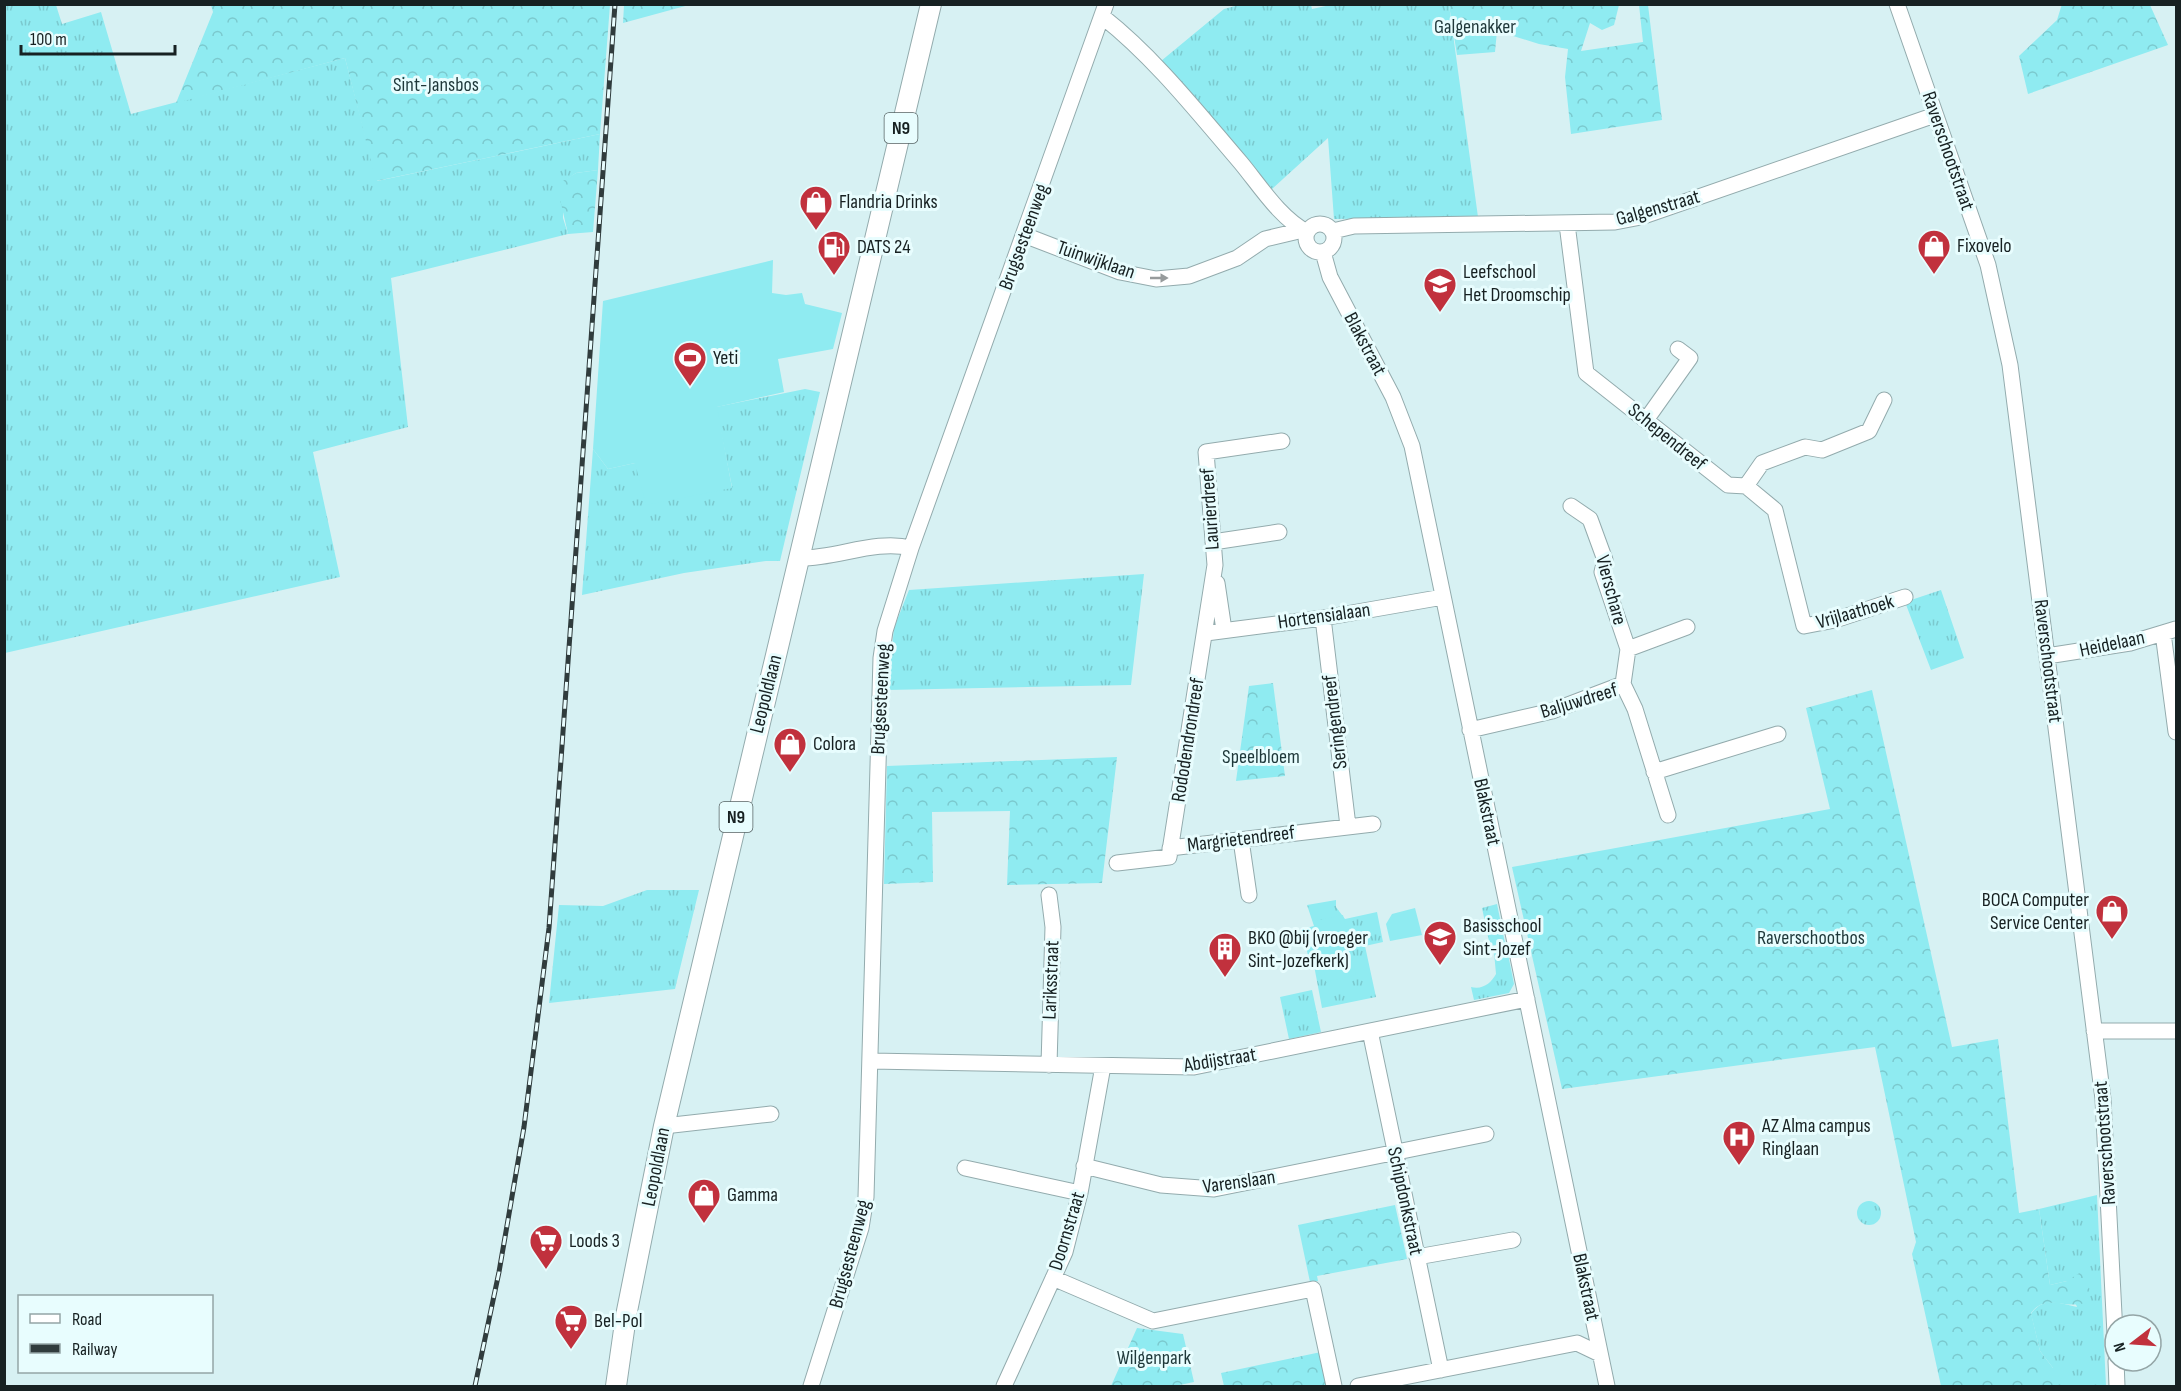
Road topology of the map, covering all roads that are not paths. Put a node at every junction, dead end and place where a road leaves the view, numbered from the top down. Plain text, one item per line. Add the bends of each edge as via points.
1 (931, 4) edge
2 (1897, 4) edge
3 (1104, 11) edge
4 (1935, 115) junction
5 (1567, 224) junction
6 (1305, 231) junction
7 (1333, 231) junction
8 (1024, 235) junction
9 (1323, 252) junction
10 (1678, 349) dead end
11 (1884, 400) dead end
12 (1646, 420) junction
13 (1282, 441) dead end
14 (1746, 486) junction
15 (1571, 506) dead end
16 (1279, 532) dead end
17 (1213, 542) junction
18 (911, 548) junction
19 (799, 558) junction
20 (1215, 565) junction
21 (1443, 597) junction
22 (1905, 597) dead end
23 (1323, 618) junction
24 (1804, 626) joint
25 (1687, 627) dead end
26 (1224, 630) junction
27 (2170, 631) edge
28 (1206, 633) junction
29 (1628, 649) junction
30 (2048, 656) junction
31 (1623, 684) junction
32 (1470, 729) junction
33 (2176, 732) edge
34 (1778, 734) dead end
35 (1654, 772) junction
36 (1668, 816) dead end
37 (1373, 824) dead end
38 (1348, 826) junction
39 (1241, 840) junction
40 (1170, 848) junction
41 (1117, 863) dead end
42 (1049, 895) dead end
43 (1249, 895) dead end
44 (1527, 999) junction
45 (2176, 1030) edge
46 (1370, 1031) junction
47 (2094, 1031) junction
48 (871, 1061) junction
49 (1049, 1065) junction
50 (1103, 1066) junction
51 (771, 1114) dead end
52 (664, 1126) junction
53 (1486, 1134) dead end
54 (1395, 1154) junction
55 (1084, 1166) junction
56 (965, 1168) dead end
57 (1080, 1193) junction
58 (1513, 1240) dead end
59 (1417, 1257) junction
60 (1053, 1278) junction
61 (2114, 1313) edge
62 (1594, 1325) junction
63 (1577, 1343) junction
64 (1600, 1354) junction
65 (1440, 1370) junction
66 (616, 1386) edge
67 (811, 1386) edge
68 (1004, 1386) edge
69 (1334, 1386) edge
70 (1358, 1386) edge
71 (1607, 1386) edge

1 - 19 main road, Leopoldlaan / N9
2 - 4 street, Raverschootstraat
3 - 6 street via 1275,204
3 - 8 street, Brugsesteenweg
4 - 5 street, Galgenstraat via 1641,217
4 - 30 street, Raverschootstraat via 1988,265 2002,322
5 - 7 street, Galgenstraat via 1354,226
5 - 12 street, Schependreef via 1586,373
6 - 7 street via 1319,224
8 -> 6 street, Tuinwijklaan via 1120,272 1156,279 1189,276 1237,258 1266,239
6 - 9 street via 1309,247
7 - 9 street via 1332,246
8 - 18 street, Brugsesteenweg
9 - 21 street, Blakstraat via 1330,277 1394,397 1412,446
10 - 12 street via 1690,358
11 - 14 street via 1869,431 1822,450 1805,447 1762,463
12 - 14 street, Schependreef via 1728,485
13 - 17 street, Laurierdreef via 1206,452
14 - 24 street, Schependreef via 1775,510
15 - 29 street, Vierschare via 1590,519 1605,560 1602,572
16 - 17 street
17 - 20 street, Laurierdreef
18 - 19 street via 890,544 821,559
18 - 48 street, Brugsesteenweg via 885,631 881,658
19 - 52 main road, Leopoldlaan / N9
20 - 26 street, Laurierdreef
20 - 28 street, Laurierdreef
21 - 23 street, Hortensialaan
21 - 32 street, Blakstraat
22 - 24 street, Vrijlaathoek
23 - 26 street, Hortensialaan
23 - 38 street, Seringendreef
25 - 29 street
26 - 28 street, Hortensialaan
27 - 30 street, Heidelaan via 2111,647
27 - 33 street
28 - 40 street, Rododendrondreef
29 - 31 street, Vierschare
30 - 47 street, Raverschootstraat
31 - 32 street, Baljuwdreef via 1552,711
31 - 35 street, Baljuwdreef via 1635,709
32 - 44 street, Blakstraat
34 - 35 street
35 - 36 street, Baljuwdreef
37 - 38 street, Margrietendreef
38 - 39 street, Margrietendreef
39 - 40 street, Margrietendreef
39 - 43 street
40 - 41 street, Margrietendreef via 1169,857
42 - 49 street, Lariksstraat via 1053,927
44 - 46 street, Abdijstraat
44 - 62 street, Blakstraat
45 - 47 street
46 - 50 street, Abdijstraat via 1194,1067
46 - 54 street, Schipdonkstraat
47 - 61 street, Raverschootstraat via 2106,1132
48 - 49 street, Abdijstraat
48 - 67 street, Brugsesteenweg via 868,1162 861,1228
49 - 50 street, Abdijstraat
50 - 55 street, Doornstraat
51 - 52 street
52 - 66 main road, Leopoldlaan / N9
53 - 54 street, Varenslaan
54 - 55 street, Varenslaan via 1214,1189 1161,1185
54 - 59 street, Schipdonkstraat
55 - 57 street, Doornstraat
56 - 57 street
57 - 60 street, Doornstraat via 1065,1252
58 - 59 street
59 - 65 street, Schipdonkstraat
60 - 68 street, Doornstraat
60 - 69 street via 1153,1321 1313,1289
62 - 63 street
62 - 64 street, Blakstraat
63 - 64 street
63 - 65 street
64 - 71 street, Blakstraat
65 - 70 street

